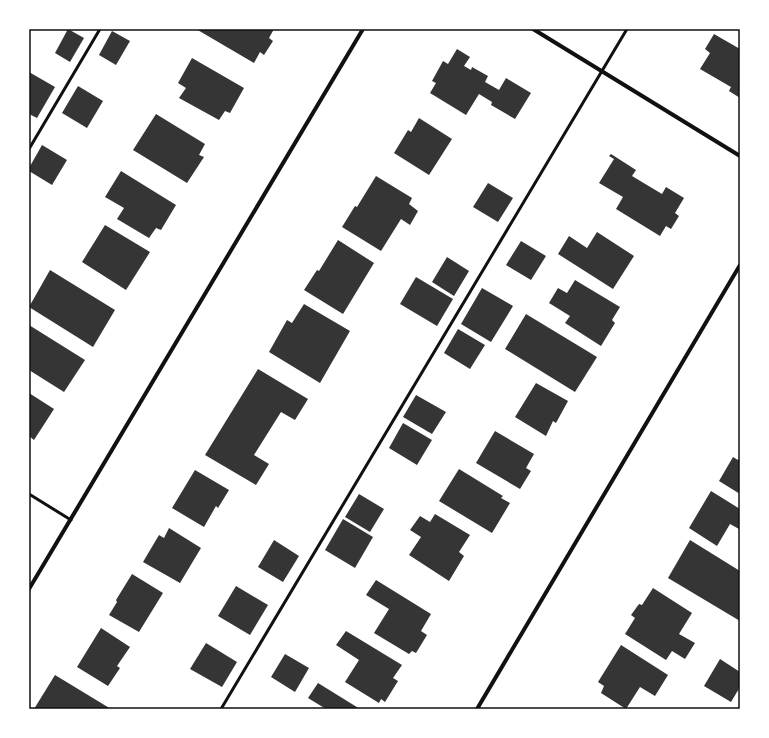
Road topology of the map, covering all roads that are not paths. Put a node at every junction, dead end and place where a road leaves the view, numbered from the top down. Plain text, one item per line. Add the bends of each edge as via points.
1 (100, 29) edge
2 (363, 29) edge
3 (533, 29) edge
4 (627, 29) edge
5 (602, 72) junction
6 (29, 149) edge
7 (740, 156) edge
8 (740, 265) edge
9 (29, 494) edge
10 (71, 520) junction
11 (29, 589) edge
12 (221, 709) edge
13 (477, 709) edge

1 - 6 lane
2 - 10 street
3 - 5 street
4 - 5 lane
5 - 7 street
5 - 12 lane
8 - 13 street
9 - 10 lane
10 - 11 street

